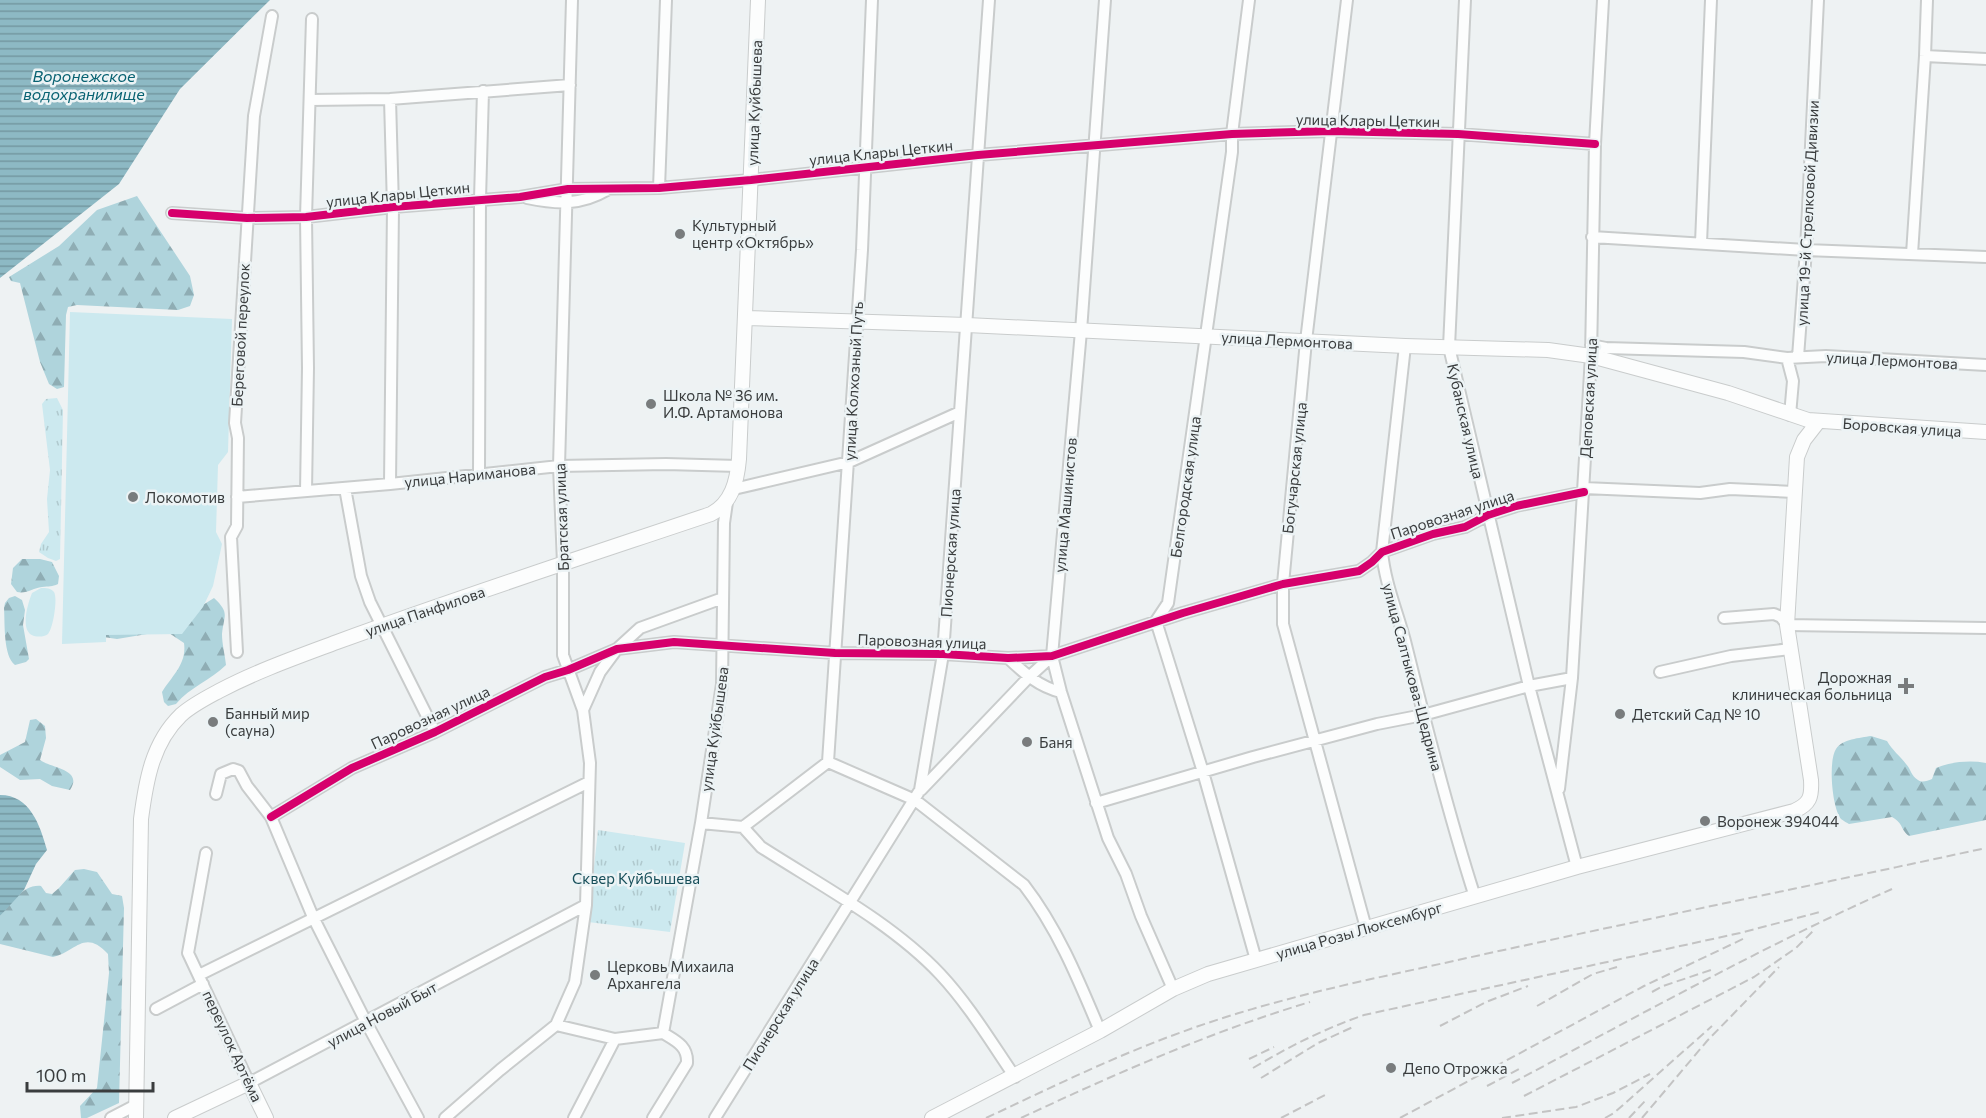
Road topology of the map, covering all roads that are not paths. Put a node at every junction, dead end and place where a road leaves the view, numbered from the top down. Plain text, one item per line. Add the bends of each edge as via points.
1 (666, 0) edge
2 (759, 0) edge
3 (872, 0) edge
4 (989, 0) edge
5 (1105, 0) edge
6 (1249, 0) edge
7 (1347, 0) edge
8 (1466, 0) edge
9 (1603, 0) edge
10 (1711, 0) edge
11 (1818, 0) edge
12 (1927, 0) edge
13 (571, 1) edge
14 (272, 16) dead end
15 (312, 19) dead end
16 (1925, 56) junction
17 (1986, 59) edge
18 (570, 85) junction
19 (483, 91) junction
20 (390, 99) junction
21 (310, 100) junction
22 (1331, 131) junction
23 (1232, 134) junction
24 (1458, 134) junction
25 (1595, 144) junction
26 (1094, 146) junction
27 (978, 155) junction
28 (864, 166) junction
29 (751, 180) junction
30 (659, 188) junction
31 (568, 189) junction
32 (609, 189) junction
33 (520, 196) junction
34 (480, 199) junction
35 (568, 203) junction
36 (393, 207) junction
37 (172, 213) dead end
38 (247, 218) junction
39 (306, 218) junction
40 (1592, 237) junction
41 (1701, 243) junction
42 (1806, 250) junction
43 (1912, 254) junction
44 (1986, 257) edge
45 (746, 318) junction
46 (856, 322) junction
47 (967, 326) junction
48 (1081, 331) junction
49 (1207, 336) junction
50 (1306, 341) junction
51 (1405, 346) junction
52 (1449, 347) junction
53 (1591, 351) junction
54 (1793, 357) junction
55 (1986, 364) edge
56 (960, 412) junction
57 (1790, 415) junction
58 (1818, 422) junction
59 (1986, 432) edge
60 (849, 462) junction
61 (559, 466) junction
62 (738, 466) junction
63 (479, 473) junction
64 (390, 484) junction
65 (345, 488) junction
66 (734, 489) junction
67 (1584, 490) junction
68 (306, 491) junction
69 (1794, 492) junction
70 (237, 497) junction
71 (727, 502) junction
72 (711, 514) junction
73 (1488, 515) junction
74 (724, 523) junction
75 (1382, 552) junction
76 (563, 563) junction
77 (1283, 585) junction
78 (723, 598) junction
79 (1168, 603) junction
80 (1183, 613) junction
81 (1724, 618) dead end
82 (1156, 621) junction
83 (382, 625) junction
84 (1787, 625) junction
85 (1986, 628) edge
86 (724, 645) junction
87 (617, 649) junction
88 (1790, 649) junction
89 (237, 652) dead end
90 (835, 652) junction
91 (943, 654) junction
92 (563, 656) junction
93 (1052, 656) junction
94 (1008, 658) junction
95 (568, 670) junction
96 (1660, 672) dead end
97 (545, 677) junction
98 (1029, 677) junction
99 (1572, 678) junction
100 (1529, 686) junction
101 (1061, 692) junction
102 (583, 710) junction
103 (1423, 715) junction
104 (435, 732) junction
105 (1316, 741) junction
106 (828, 762) junction
107 (1203, 772) junction
108 (589, 782) junction
109 (921, 790) junction
110 (216, 794) dead end
111 (1558, 796) junction
112 (915, 800) junction
113 (1096, 803) junction
114 (271, 817) junction
115 (701, 823) junction
116 (743, 827) junction
117 (206, 853) dead end
118 (1577, 867) junction
119 (1475, 897) junction
120 (849, 904) junction
121 (586, 905) junction
122 (313, 917) junction
123 (1366, 928) junction
124 (1256, 960) junction
125 (201, 980) junction
126 (1173, 989) junction
127 (156, 1009) dead end
128 (366, 1022) junction
129 (556, 1025) junction
130 (1100, 1032) junction
131 (663, 1033) junction
132 (615, 1040) junction
133 (1015, 1077) junction
134 (249, 1083) junction
135 (136, 1111) edge
136 (111, 1118) edge
137 (175, 1118) edge
138 (266, 1118) edge
139 (418, 1118) edge
140 (445, 1118) edge
141 (574, 1118) edge
142 (653, 1118) edge
143 (715, 1118) edge
144 (932, 1118) edge

1 - 30 street
2 - 29 street, улица Куйбышева
3 - 28 street, улица Колхозный Путь
4 - 27 street, Пионерская улица
5 - 26 street, улица Машинистов
6 - 23 street, Белгородская улица
7 - 22 street, Богучарская улица
8 - 24 street, Кубанская улица
9 - 25 street, Деповская улица
10 - 41 street
11 - 42 street, улица 19-й Стрелковой Дивизии
12 - 16 street
13 - 18 street, Братская улица
14 - 38 street, Береговой переулок via 254,116
15 - 21 street
16 - 17 street
16 - 43 street
18 - 19 street
18 - 31 street, Братская улица
19 - 20 street
19 - 34 street
20 - 21 street
20 - 36 street
21 - 39 street
22 - 23 street, улица Клары Цеткин
22 - 24 street, улица Клары Цеткин
22 - 50 street, Богучарская улица
23 - 26 street, улица Клары Цеткин
23 - 49 street, Белгородская улица
24 - 25 street, улица Клары Цеткин
24 - 52 street, Кубанская улица
25 - 40 street, Деповская улица
26 - 27 street, улица Клары Цеткин
26 - 48 street, улица Машинистов
27 - 28 street, улица Клары Цеткин
27 - 47 street, Пионерская улица
28 - 29 street, улица Клары Цеткин
28 - 46 street, улица Колхозный Путь
29 - 30 street, улица Клары Цеткин
29 - 45 street, улица Куйбышева
30 - 32 street, улица Клары Цеткин
31 - 32 street, улица Клары Цеткин
31 - 33 street, улица Клары Цеткин
31 - 35 street, Братская улица
32 - 35 street via 592,199
33 - 34 street, улица Клары Цеткин
33 - 35 street
34 - 36 street, улица Клары Цеткин
34 - 63 street
35 - 61 street, Братская улица
36 - 39 street, улица Клары Цеткин
36 - 64 street
37 - 38 street, улица Клары Цеткин
38 - 39 street, улица Клары Цеткин
38 - 70 street, Береговой переулок via 235,428
39 - 68 street
40 - 41 street
40 - 53 street, Деповская улица
41 - 42 street
42 - 43 street
42 - 54 street, улица 19-й Стрелковой Дивизии
43 - 44 street
45 - 46 street, улица Лермонтова
45 - 62 street, улица Куйбышева
46 - 47 street, улица Лермонтова
46 - 60 street, улица Колхозный Путь
47 - 48 street, улица Лермонтова
47 - 56 street, Пионерская улица
48 - 49 street, улица Лермонтова
48 - 93 street, улица Машинистов
49 - 50 street, улица Лермонтова
49 - 79 street, Белгородская улица
50 - 51 street, улица Лермонтова
50 - 77 street, Богучарская улица
51 - 52 street, улица Лермонтова
51 - 75 street, улица Салтыкова-Щедрина
52 - 53 street, улица Лермонтова
52 - 73 street, Кубанская улица
53 - 54 street, улица Лермонтова via 1606,348 1744,352
53 - 57 street, улица Лермонтова
53 - 67 street, Деповская улица
54 - 55 street, улица Лермонтова
54 - 57 street, улица 19-й Стрелковой Дивизии
56 - 60 street
56 - 91 street, Пионерская улица
57 - 58 street, улица Лермонтова
58 - 59 street, Боровская улица
58 - 69 street via 1799,449
60 - 66 street
60 - 90 street, улица Колхозный Путь
61 - 62 street, улица Нариманова
61 - 63 street, улица Нариманова
61 - 76 street, Братская улица
62 - 66 street, улица Куйбышева
63 - 64 street, улица Нариманова
64 - 65 street, улица Нариманова
65 - 68 street, улица Нариманова
65 - 83 street via 361,576
66 - 71 street, улица Куйбышева
67 - 69 street, Паровозная улица
67 - 73 street, Паровозная улица
67 - 99 street, Деповская улица
68 - 70 street, улица Нариманова
69 - 84 street
70 - 89 street, Береговой переулок via 237,526 231,537
71 - 72 street, улица Панфилова
71 - 74 street, улица Куйбышева
72 - 74 street
72 - 76 street, улица Панфилова
73 - 75 street, Паровозная улица via 1465,527
73 - 100 street, Кубанская улица
74 - 78 street, улица Куйбышева
75 - 77 street, Паровозная улица via 1359,571
75 - 103 street, улица Салтыкова-Щедрина via 1383,570
76 - 83 street, улица Панфилова
76 - 92 street, Братская улица
77 - 80 street, Паровозная улица
77 - 105 street, Богучарская улица via 1283,624
78 - 86 street, улица Куйбышева
78 - 87 street via 640,628
79 - 80 street
79 - 82 street, Белгородская улица
80 - 82 street, Паровозная улица
81 - 84 street via 1774,614
82 - 93 street, Паровозная улица
82 - 107 street
83 - 104 street
83 - 135 street, улица Панфилова via 265,669 196,703 161,741 144,793 141,819
84 - 85 street
84 - 88 street
86 - 87 street, Паровозная улица via 674,642
86 - 90 street, Паровозная улица
86 - 115 street, улица Куйбышева via 722,684
87 - 95 street, Паровозная улица
87 - 102 street via 600,672
88 - 96 street via 1731,656
88 - 118 street, улица Розы Люксембург via 1811,780 1809,802 1788,812
90 - 91 street, Паровозная улица
90 - 106 street, улица Колхозный Путь
91 - 94 street, Паровозная улица
91 - 109 street, Пионерская улица
92 - 95 street, Братская улица
92 - 97 street
93 - 94 street, Паровозная улица
93 - 98 street
93 - 101 street, улица Машинистов
94 - 98 street
95 - 97 street, Паровозная улица
95 - 102 street, Братская улица
97 - 104 street, Паровозная улица
98 - 101 street
98 - 109 street
99 - 100 street
99 - 111 street, Деповская улица
100 - 103 street
100 - 111 street, Кубанская улица
101 - 113 street, улица Машинистов
102 - 108 street, Братская улица
103 - 105 street
103 - 119 street, улица Салтыкова-Щедрина
104 - 114 street, Паровозная улица via 352,768
105 - 107 street
105 - 123 street, Богучарская улица
106 - 112 street
106 - 116 street
107 - 113 street
107 - 124 street
108 - 121 street, Братская улица
108 - 122 street
109 - 112 street, Пионерская улица
110 - 114 street via 221,774 238,771
111 - 118 street, Кубанская улица
112 - 120 street, Пионерская улица
112 - 130 street via 1024,885 1054,932
113 - 126 street, улица Машинистов
114 - 122 street
115 - 116 street
115 - 131 street, улица Куйбышева
116 - 120 street via 761,847
117 - 125 street, переулок Артёма via 188,953
118 - 119 street, улица Розы Люксембург
119 - 123 street, улица Розы Люксембург
120 - 133 street via 900,938 939,973 963,1000
120 - 143 street, Пионерская улица
121 - 128 street, улица Новый Быт
121 - 129 street, Братская улица via 575,982
122 - 125 street
122 - 128 street
123 - 124 street, улица Розы Люксембург
124 - 126 street, улица Розы Люксембург
125 - 127 street
125 - 134 street, переулок Артёма
126 - 130 street, улица Розы Люксембург
128 - 134 street, улица Новый Быт
128 - 139 street
129 - 132 street
129 - 140 street
130 - 133 street, улица Розы Люксембург
131 - 132 street
131 - 142 street via 685,1048 687,1064
132 - 141 street
133 - 144 street, улица Розы Люксембург
134 - 137 street, улица Новый Быт
134 - 138 street, переулок Артёма
135 - 136 street

